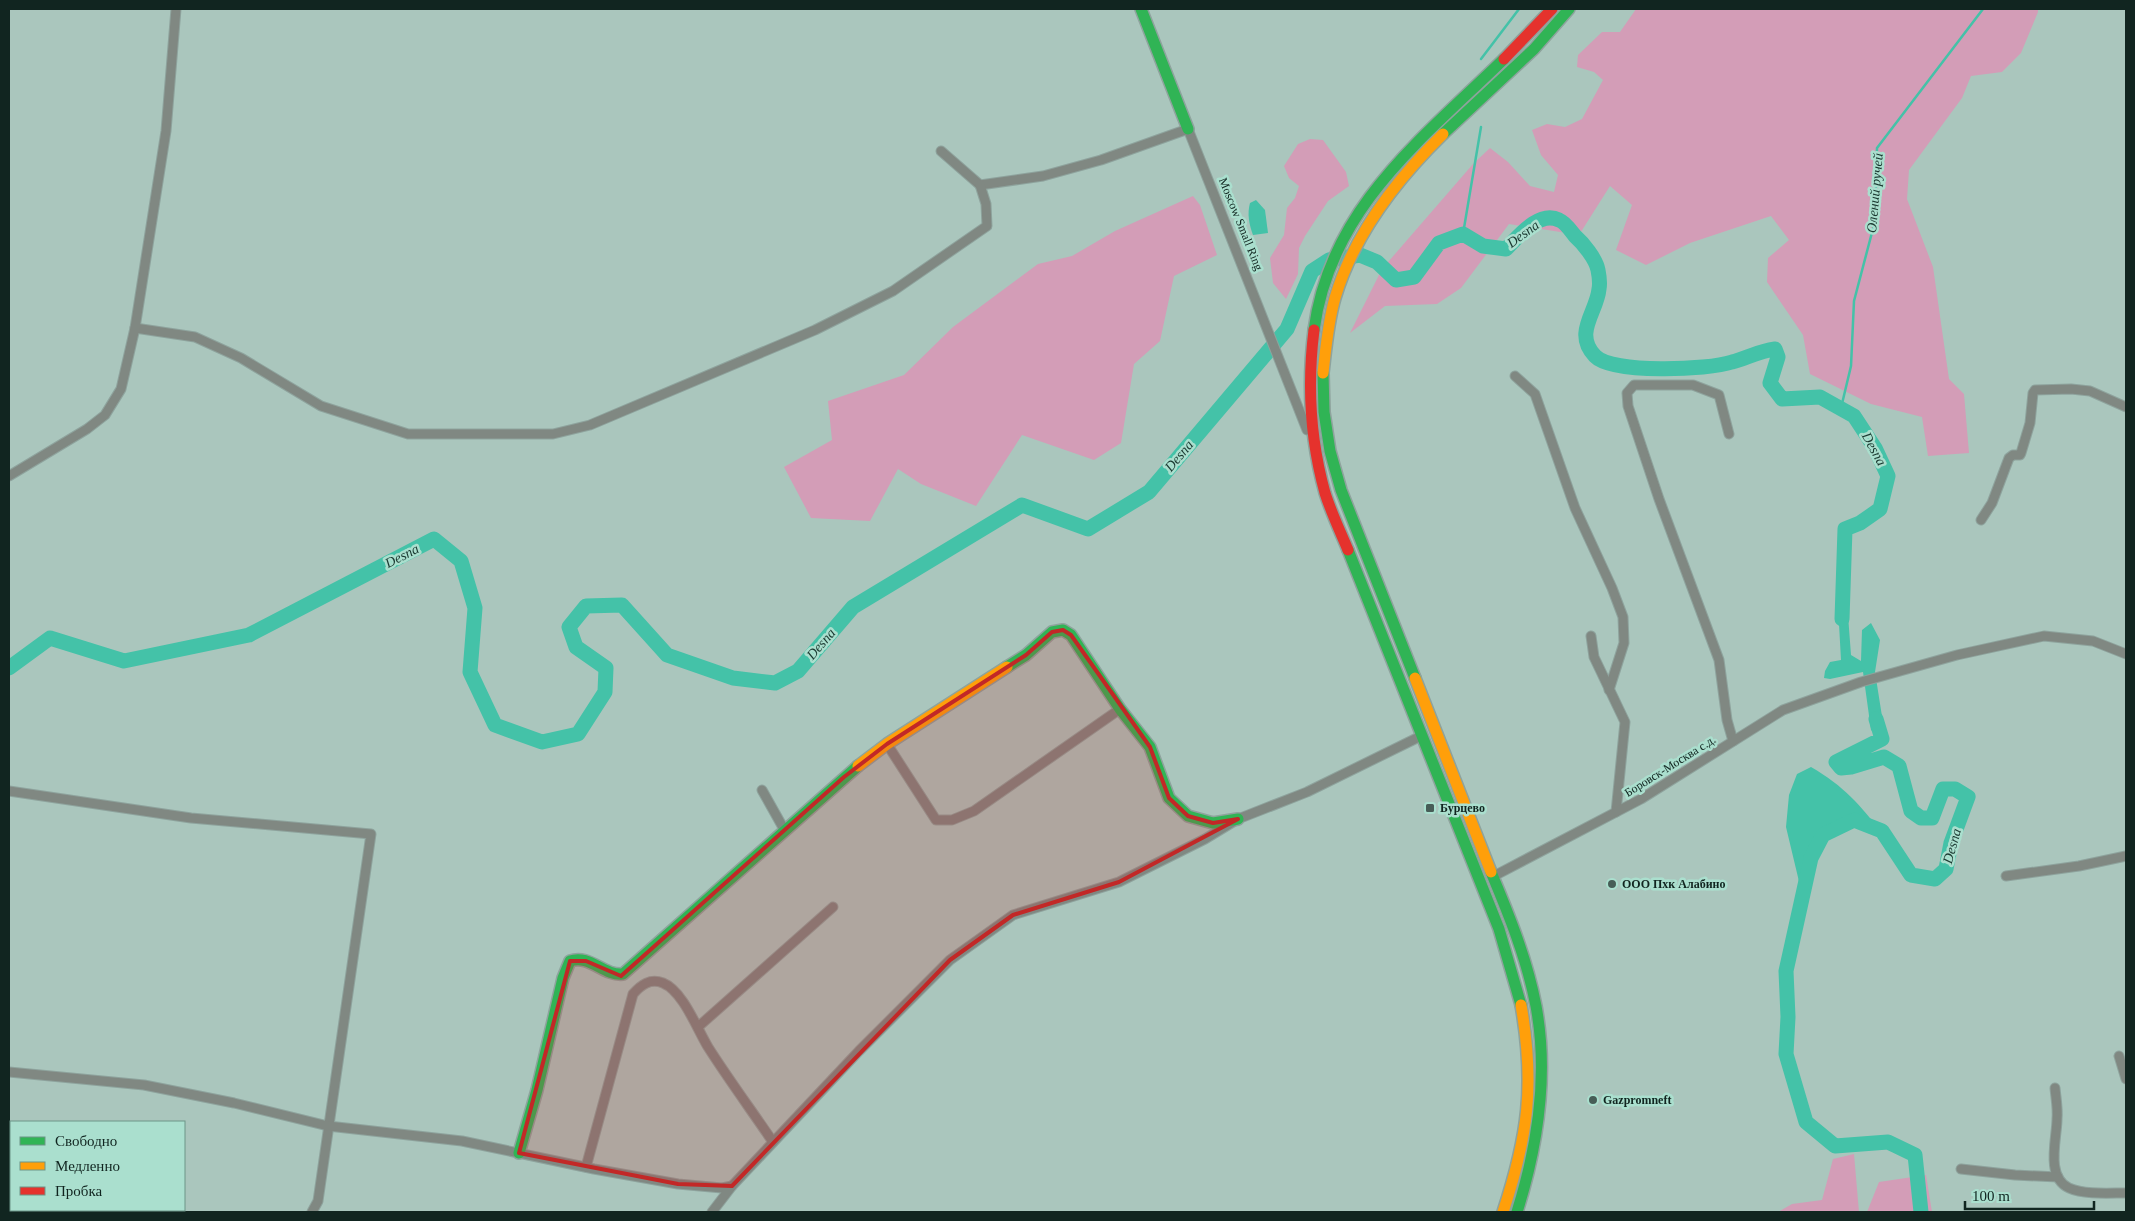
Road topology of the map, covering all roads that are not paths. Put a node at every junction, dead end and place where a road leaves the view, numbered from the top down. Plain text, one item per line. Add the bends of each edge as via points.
1 (176, 9) edge
2 (1141, 9) edge
3 (1552, 9) edge
4 (1569, 9) edge
5 (1188, 129) junction
6 (941, 151) dead end
7 (980, 185) junction
8 (135, 328) junction
9 (1515, 376) dead end
10 (2126, 407) edge
11 (1728, 434) dead end
12 (1314, 450) junction
13 (9, 476) edge
14 (1981, 520) dead end
15 (1591, 636) dead end
16 (2126, 654) edge
17 (1609, 690) junction
18 (1120, 709) junction
19 (1421, 736) junction
20 (1733, 741) junction
21 (887, 744) junction
22 (762, 790) dead end
23 (9, 791) edge
24 (1616, 812) junction
25 (1238, 819) junction
26 (785, 831) junction
27 (2126, 856) edge
28 (1494, 876) junction
29 (2006, 876) dead end
30 (833, 907) dead end
31 (698, 1027) junction
32 (2119, 1056) dead end
33 (9, 1072) edge
34 (2126, 1079) edge
35 (2055, 1088) dead end
36 (328, 1126) junction
37 (773, 1142) junction
38 (519, 1153) junction
39 (586, 1167) junction
40 (1961, 1169) dead end
41 (2058, 1177) junction
42 (732, 1186) junction
43 (2126, 1193) edge
44 (312, 1212) edge
45 (712, 1212) edge
46 (1503, 1212) edge
47 (1517, 1212) edge

1 - 8 street via 166,131
2 - 5 main road, Moscow Small Ring
3 - 12 main road via 1523,42 1429,130 1380,182 1359,212 1332,264 1313,329 1309,409
4 - 28 main road via 1530,52 1438,139 1390,192 1370,220 1334,298 1322,368 1329,442 1341,490
5 - 7 street via 1101,160 1043,176
5 - 12 street, Moscow Small Ring
6 - 7 street
7 - 8 street via 986,204 987,226 893,291 758,356 590,425 553,434 408,434 321,406 241,358 195,336
8 - 13 street via 120,389 105,415
9 - 17 street via 1535,394 1575,508 1623,617 1624,643
10 - 14 street via 2090,391 2035,390 2024,446 2020,455 2008,458 1992,503
11 - 20 street via 1718,395 1693,385 1634,385 1627,393 1628,406 1659,499 1718,660
12 - 19 main road via 1326,495
15 - 17 street via 1594,657
16 - 20 street, Боровск-Москва с.д. via 2093,641 2044,636 1957,655 1861,682 1783,710
17 - 24 street via 1625,722
18 - 21 street via 987,802 952,820 936,820
18 - 21 main road via 1071,635 1063,630 1052,632 1026,655
18 - 25 main road via 1150,747 1170,798 1188,816 1213,822
19 - 25 street via 1307,792
19 - 46 main road via 1500,929 1520,989 1530,1067 1528,1112 1520,1162
20 - 24 street, Боровск-Москва с.д. via 1641,800
21 - 26 main road via 844,777
22 - 26 street
23 - 36 street via 190,818 371,834
24 - 28 street, Боровск-Москва с.д.
25 - 37 street via 1119,882 1013,915 950,960
26 - 38 main road via 623,974 614,974 578,959 570,961
27 - 29 street
28 - 47 main road via 1528,971 1542,1062 1537,1140
30 - 31 street
31 - 37 street
31 - 39 street via 668,985 649,982 633,994
32 - 34 street
33 - 36 street via 144,1085
35 - 41 street via 2054,1164
36 - 38 street via 426,1136
36 - 44 street via 318,1201
37 - 42 street
38 - 39 street
39 - 42 street via 678,1184
40 - 41 street
41 - 43 street via 2068,1187 2076,1189
42 - 45 street

